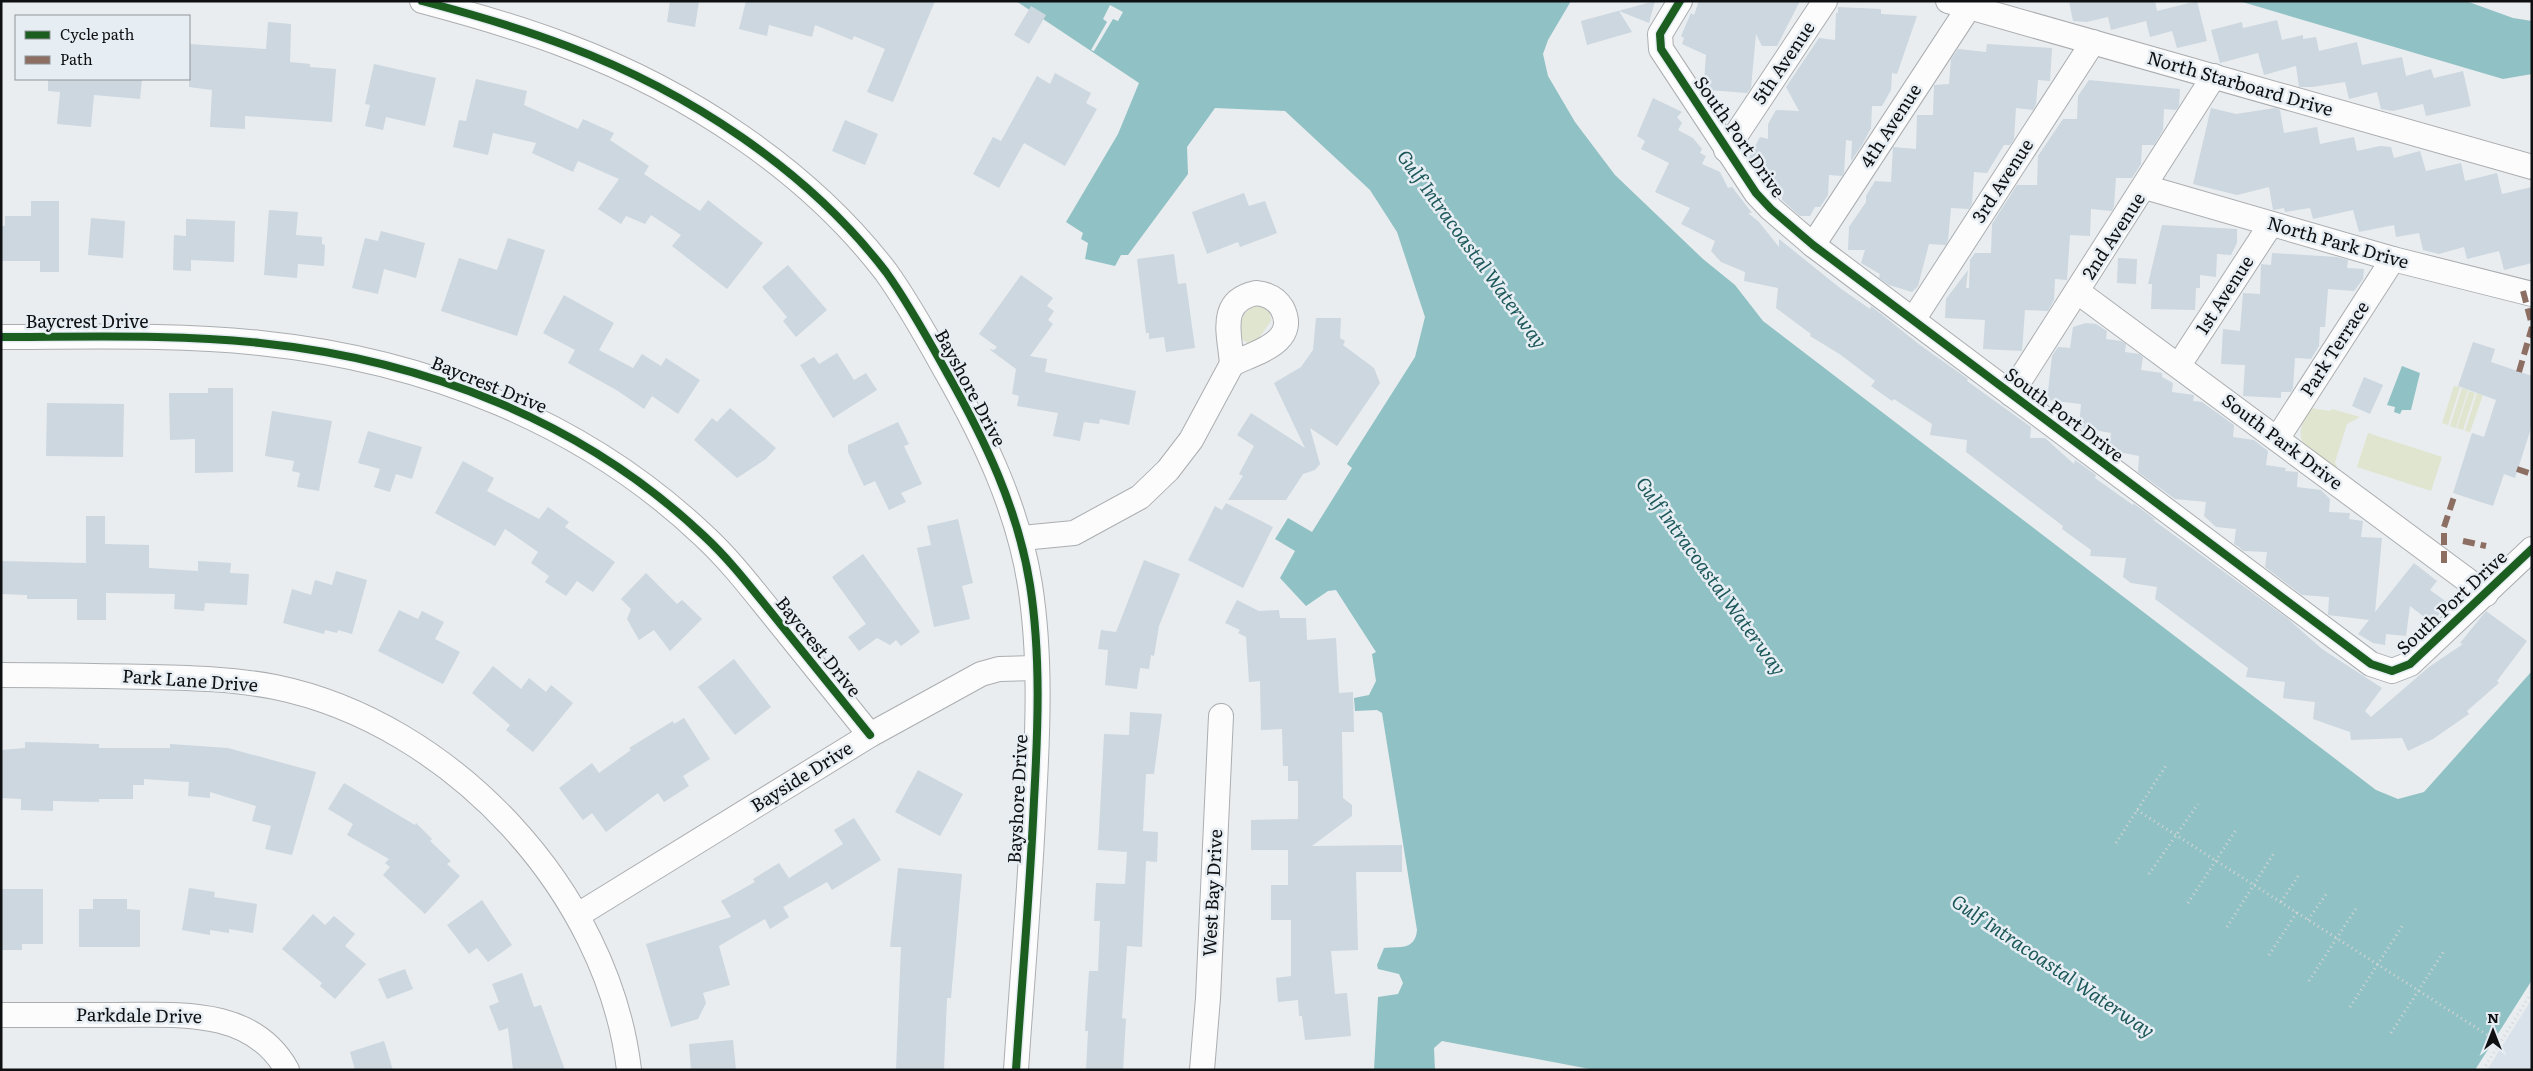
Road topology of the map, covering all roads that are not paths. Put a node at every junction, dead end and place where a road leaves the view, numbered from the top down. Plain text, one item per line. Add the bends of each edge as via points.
1 (422, 1) edge
2 (1680, 1) edge
3 (1825, 1) edge
4 (1959, 4) edge
5 (2093, 42) junction
6 (2214, 76) junction
7 (1726, 150) junction
8 (2532, 167) edge
9 (2145, 187) junction
10 (2271, 224) junction
11 (1813, 245) junction
12 (2393, 259) junction
13 (2078, 292) junction
14 (2532, 294) edge
15 (1913, 320) junction
16 (1, 337) edge
17 (1232, 364) dead end
18 (2179, 365) junction
19 (2011, 394) junction
20 (2276, 439) junction
21 (1022, 538) junction
22 (2532, 549) edge
23 (2486, 594) junction
24 (1037, 668) junction
25 (1, 675) edge
26 (1221, 716) dead end
27 (870, 735) junction
28 (578, 914) junction
29 (1, 1015) edge
30 (287, 1070) edge
31 (629, 1070) edge
32 (1016, 1070) edge
33 (1202, 1070) edge

1 - 21 street, Bayshore Drive via 568,46 647,81 758,149 824,202 879,264 908,304 975,424 1012,507
2 - 7 street, South Port Drive via 1660,34 1662,49
3 - 7 street, 5th Avenue
4 - 5 street, North Starboard Drive
4 - 11 street, 4th Avenue
5 - 6 street, North Starboard Drive
5 - 15 street, 3rd Avenue
6 - 8 street, North Starboard Drive
6 - 9 street, 2nd Avenue
7 - 11 street, South Port Drive via 1756,193
9 - 10 street, North Park Drive
9 - 13 street, 2nd Avenue
10 - 12 street, North Park Drive
10 - 18 street, 1st Avenue
11 - 15 street, South Port Drive
12 - 14 street, North Park Drive
12 - 20 street, Park Terrace
13 - 18 street, South Park Drive
13 - 19 street, 2nd Avenue
15 - 19 street, South Port Drive
16 - 27 street, Baycrest Drive via 216,339 319,350 425,375 532,417 624,471 706,537
17 - 21 street via 1191,440 1168,470 1140,497 1074,533
18 - 20 street, South Park Drive
19 - 23 street, South Port Drive via 2379,668 2399,670 2410,664
20 - 23 street, South Park Drive
21 - 24 street, Bayshore Drive via 1033,610
22 - 23 street, South Port Drive
24 - 27 street, Bayside Drive via 989,671
24 - 32 street, Bayshore Drive via 1032,844
25 - 28 street, Park Lane Drive via 224,680 276,687 327,701 420,748 461,777 496,808
26 - 33 street, West Bay Drive
27 - 28 street, Bayside Drive
28 - 31 street, Park Lane Drive via 618,1013
29 - 30 street, Parkdale Drive via 200,1016 250,1032 276,1054

